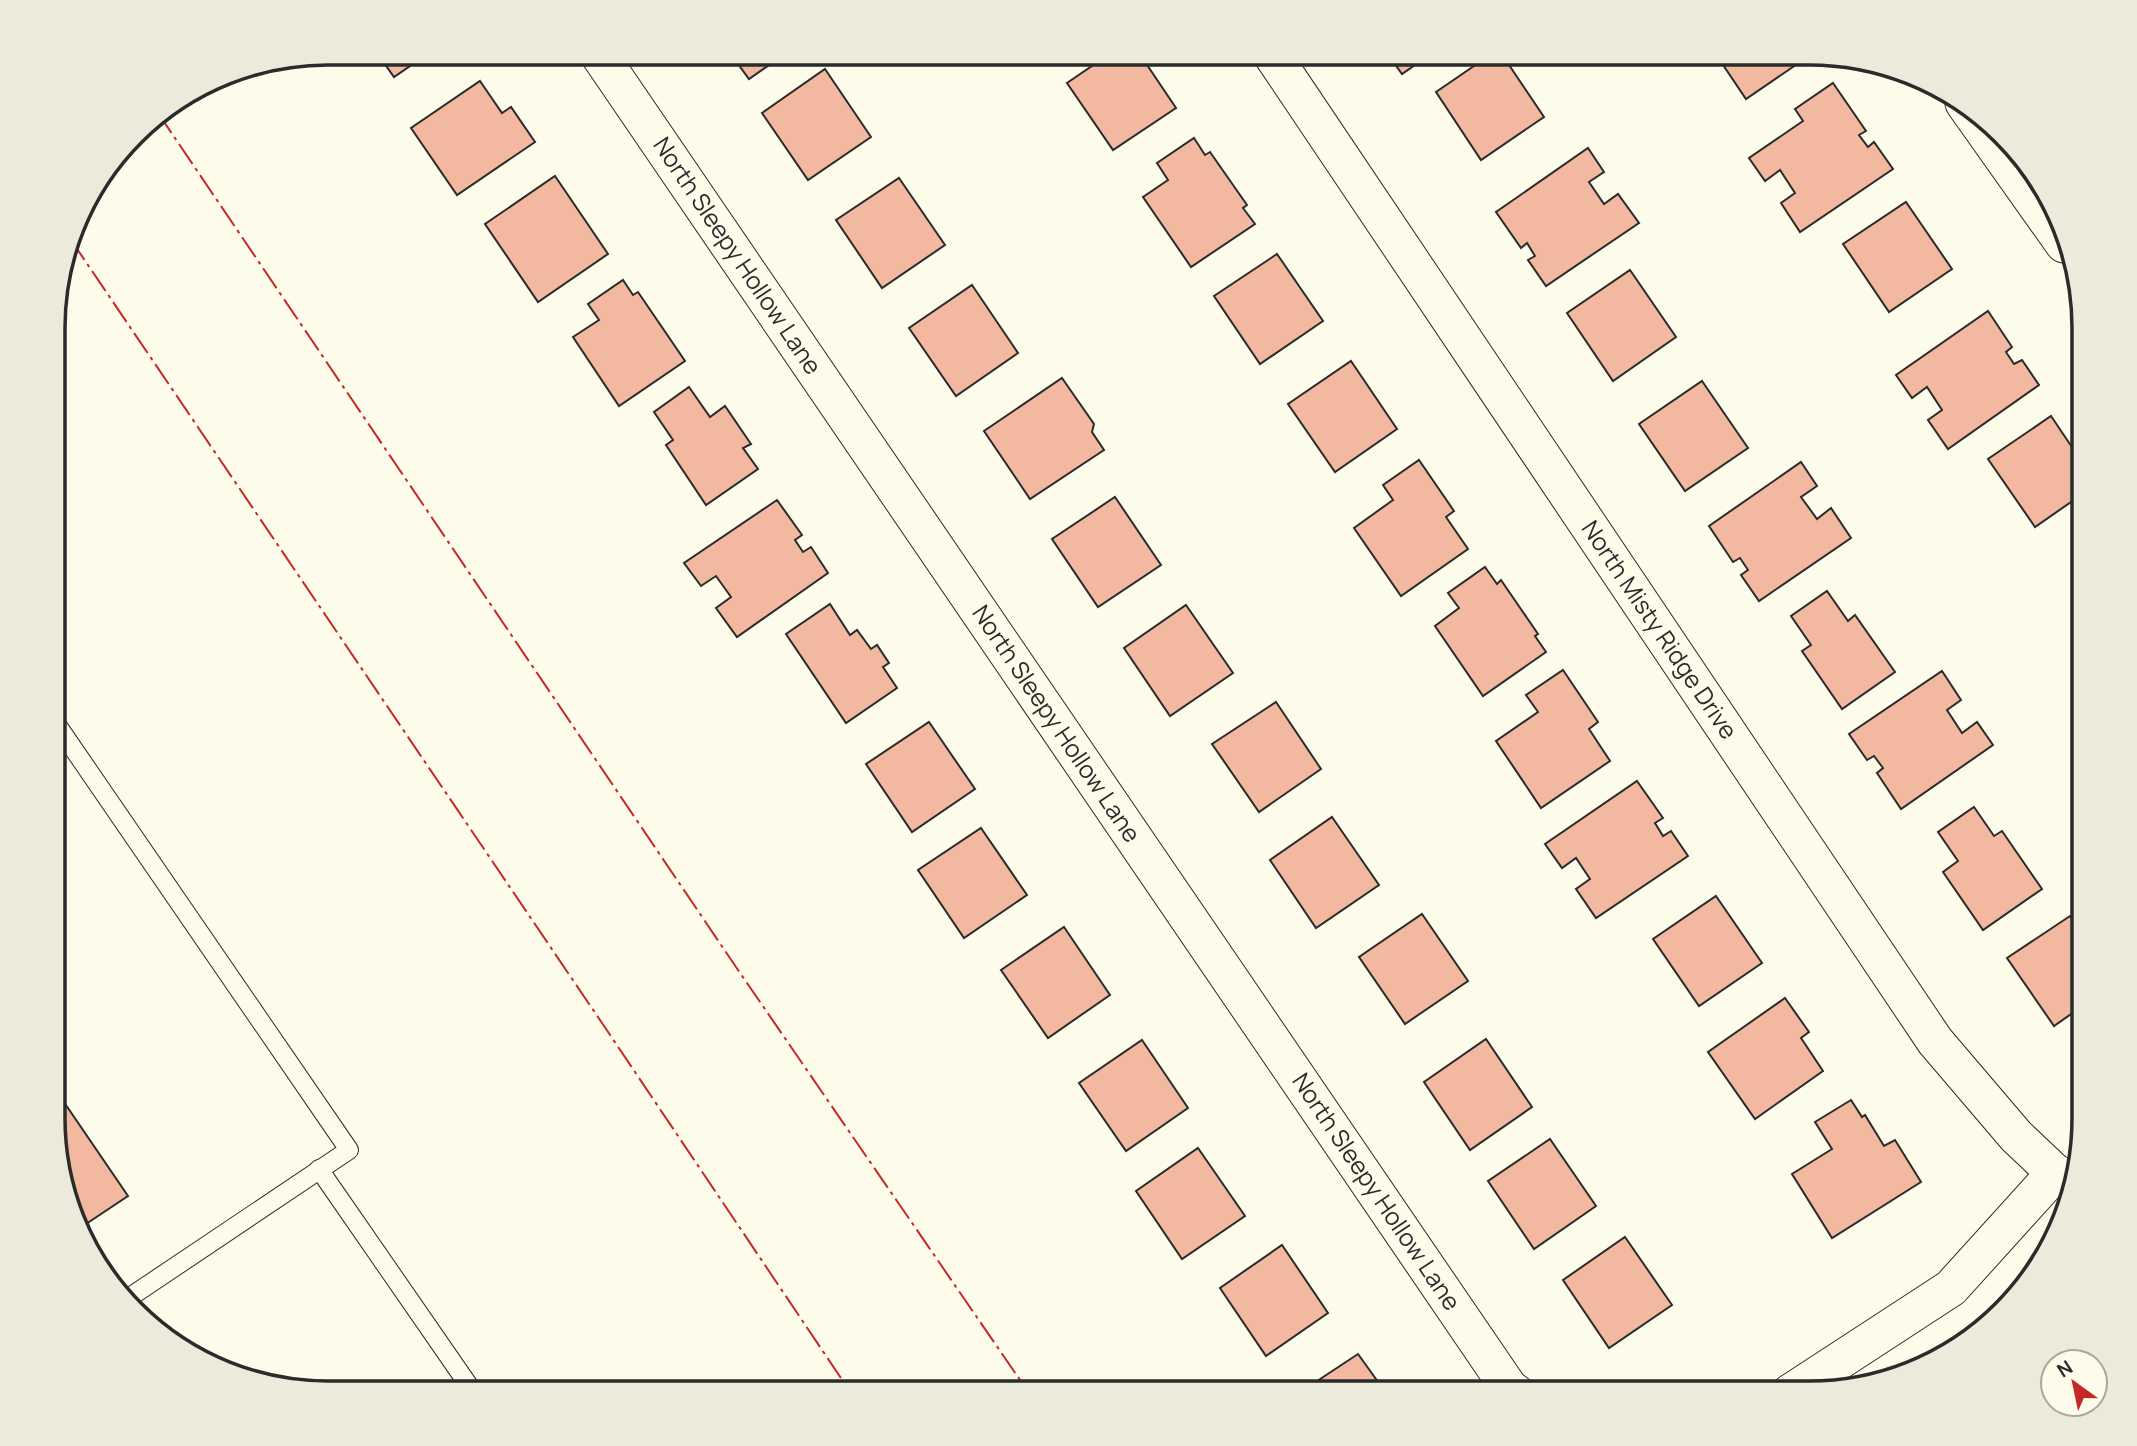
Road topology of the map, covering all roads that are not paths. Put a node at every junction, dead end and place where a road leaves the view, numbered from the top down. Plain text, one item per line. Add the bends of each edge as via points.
1 (606, 65) edge
2 (1280, 65) edge
3 (1984, 131) edge
4 (2052, 227) edge
5 (65, 737) edge
6 (319, 1169) junction
7 (2065, 1177) edge
8 (133, 1295) edge
9 (466, 1381) edge
10 (1504, 1381) edge
11 (1810, 1381) edge

1 - 10 street, North Sleepy Hollow Lane
2 - 7 street, North Misty Ridge Drive via 1935,1041 2016,1136
3 - 4 street
5 - 6 lane via 349,1150
6 - 8 lane
6 - 9 lane
7 - 11 street via 1951,1288

